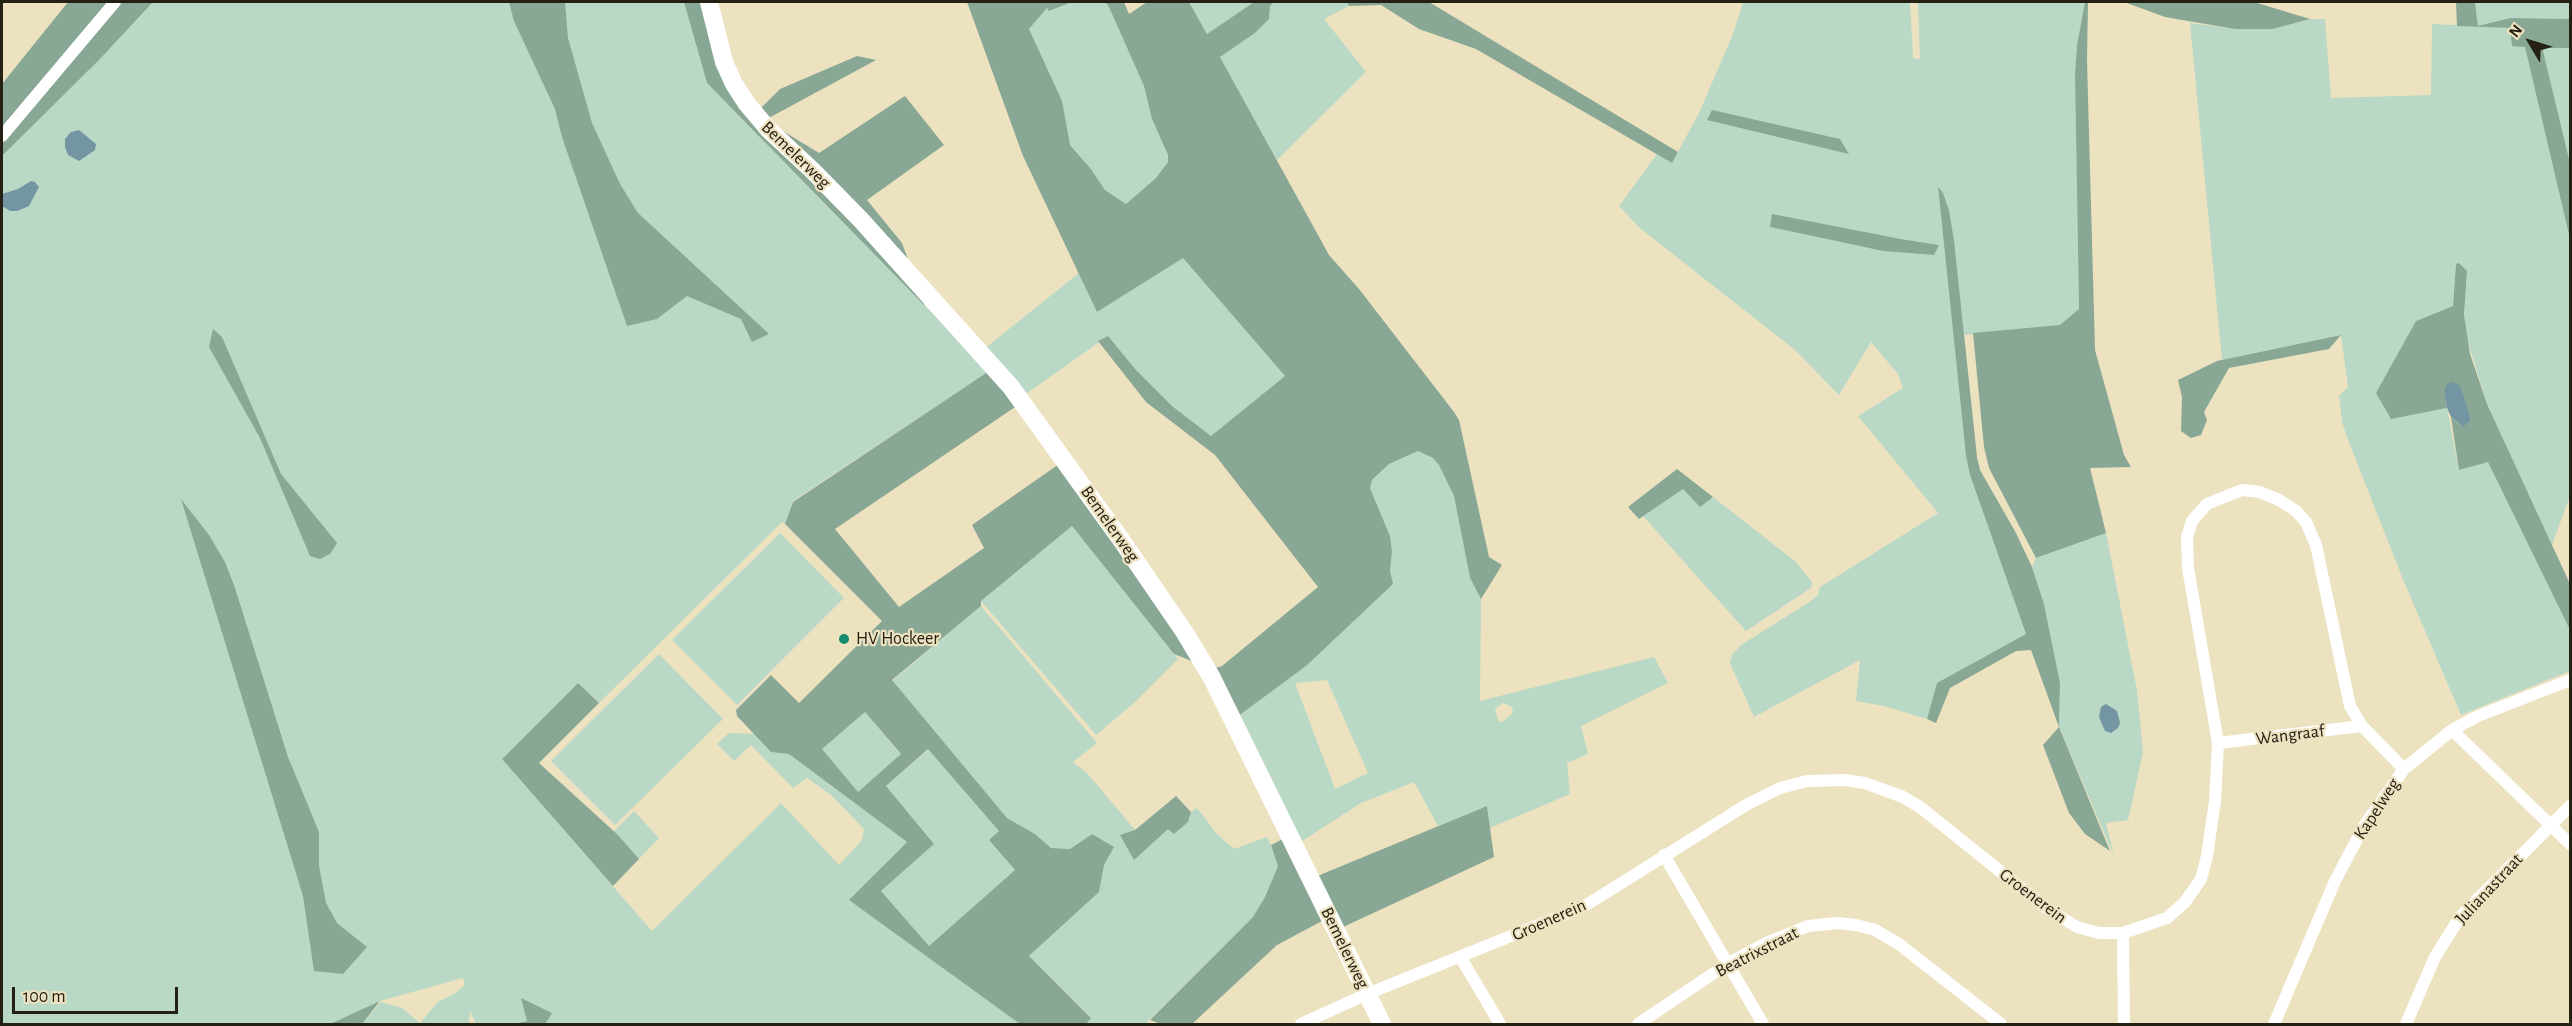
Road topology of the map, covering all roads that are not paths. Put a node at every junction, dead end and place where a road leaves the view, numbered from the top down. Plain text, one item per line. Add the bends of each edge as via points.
1 (115, 2) edge
2 (709, 2) edge
3 (2, 136) edge
4 (2571, 680) edge
5 (2362, 726) junction
6 (2452, 730) junction
7 (2218, 743) junction
8 (2404, 769) junction
9 (2571, 806) edge
10 (2551, 825) junction
11 (2571, 844) edge
12 (1664, 855) junction
13 (2123, 933) junction
14 (1461, 958) junction
15 (1729, 963) junction
16 (1367, 994) junction
17 (1301, 1024) edge
18 (1382, 1024) edge
19 (1500, 1024) edge
20 (1638, 1024) edge
21 (1763, 1024) edge
22 (2001, 1024) edge
23 (2124, 1024) edge
24 (2274, 1024) edge
25 (2406, 1024) edge

1 - 3 street
2 - 16 street, Bemelerweg via 734,85 762,123 844,201 1004,379 1147,576 1212,678
4 - 6 street, Kapelweg
5 - 7 street, Wangraaf
5 - 7 street, Groenerein via 2350,706 2316,545 2306,522 2279,500 2242,490 2207,504 2192,521 2187,537 2188,568
5 - 8 street, Groenerein
6 - 8 street, Kapelweg
6 - 10 street
7 - 13 street, Groenerein via 2215,801 2201,879 2186,902 2167,918
8 - 24 street, Kapelweg via 2364,826
9 - 10 street, Julianastraat
10 - 11 street
10 - 25 street, Julianastraat via 2460,917 2435,957
12 - 13 street, Groenerein via 1780,789 1807,781 1865,783 1920,807 2069,923 2099,933
12 - 14 street, Groenerein via 1583,908
12 - 15 street
13 - 23 street
14 - 16 street, Groenerein
14 - 19 street
15 - 20 street, Beatrixstraat
15 - 21 street
15 - 22 street, Beatrixstraat via 1808,926 1856,925 1875,930 1899,944
16 - 17 street, Groenerein
16 - 18 street, Bemelerweg

